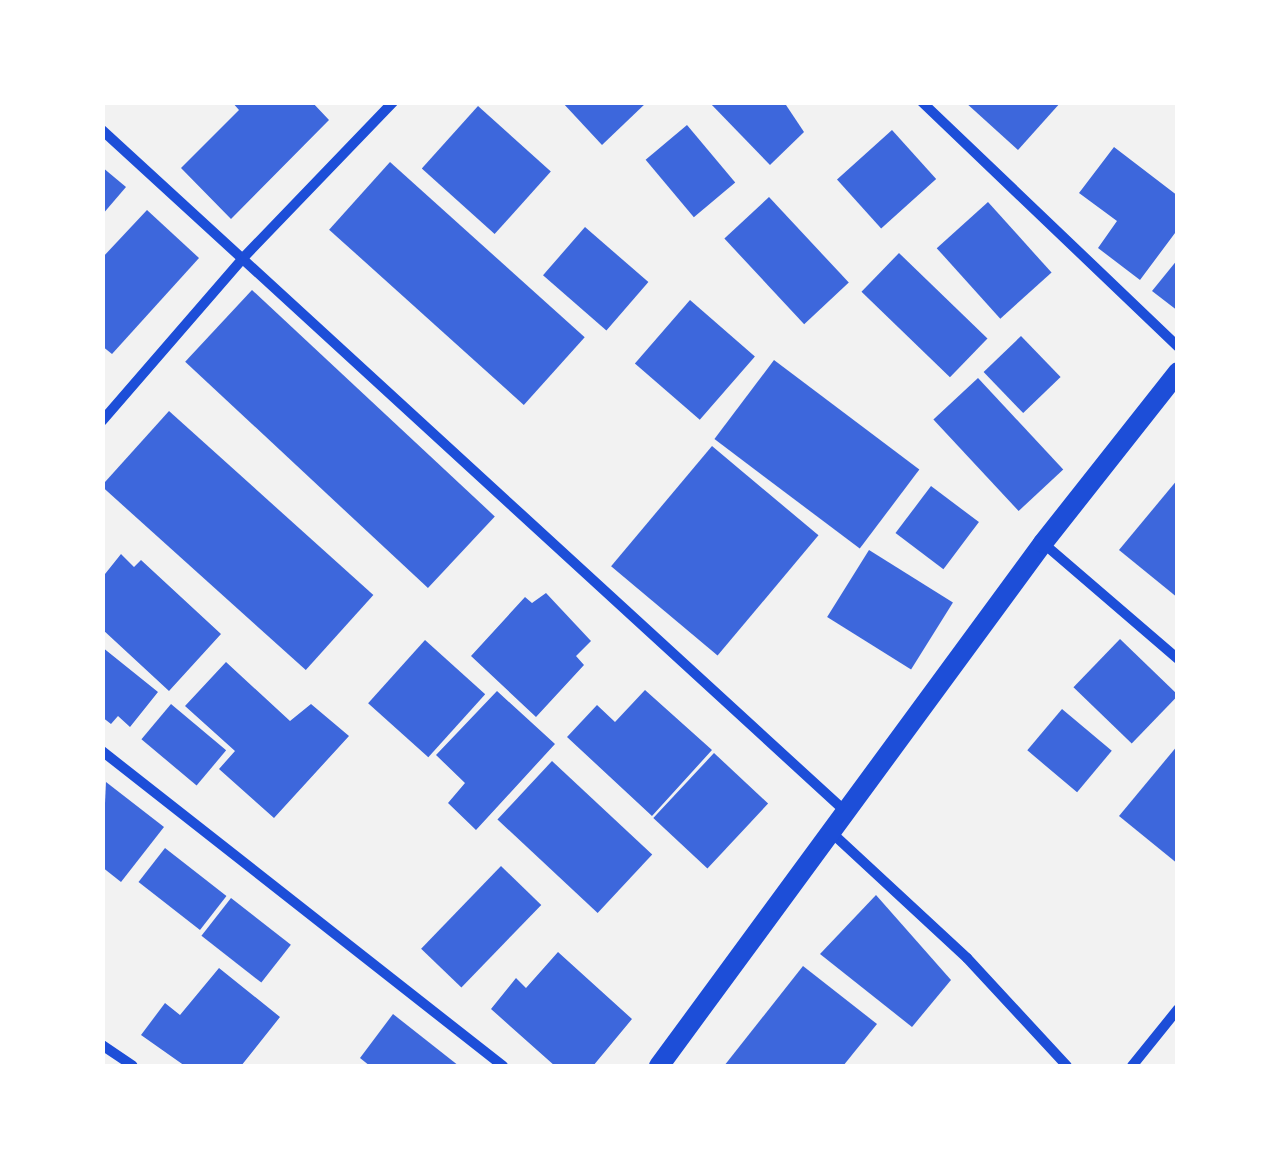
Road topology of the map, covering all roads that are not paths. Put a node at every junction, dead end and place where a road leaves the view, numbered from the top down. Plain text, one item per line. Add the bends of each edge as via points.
1 (393, 102) edge
2 (922, 102) edge
3 (102, 130) edge
4 (245, 256) junction
5 (1178, 347) edge
6 (1178, 372) edge
7 (102, 421) edge
8 (1043, 543) junction
9 (1178, 658) edge
10 (102, 752) edge
11 (847, 814) junction
12 (832, 833) junction
13 (1178, 1009) edge
14 (102, 1046) edge
15 (132, 1066) edge
16 (502, 1066) edge
17 (660, 1066) edge
18 (1067, 1066) edge
19 (1132, 1066) edge

1 - 4 street
2 - 5 street
3 - 4 street
4 - 7 street
4 - 11 street
6 - 8 main road
8 - 9 street
8 - 11 main road
10 - 16 street
11 - 12 main road
12 - 17 main road
12 - 18 street via 967,958
13 - 19 street
14 - 15 street

